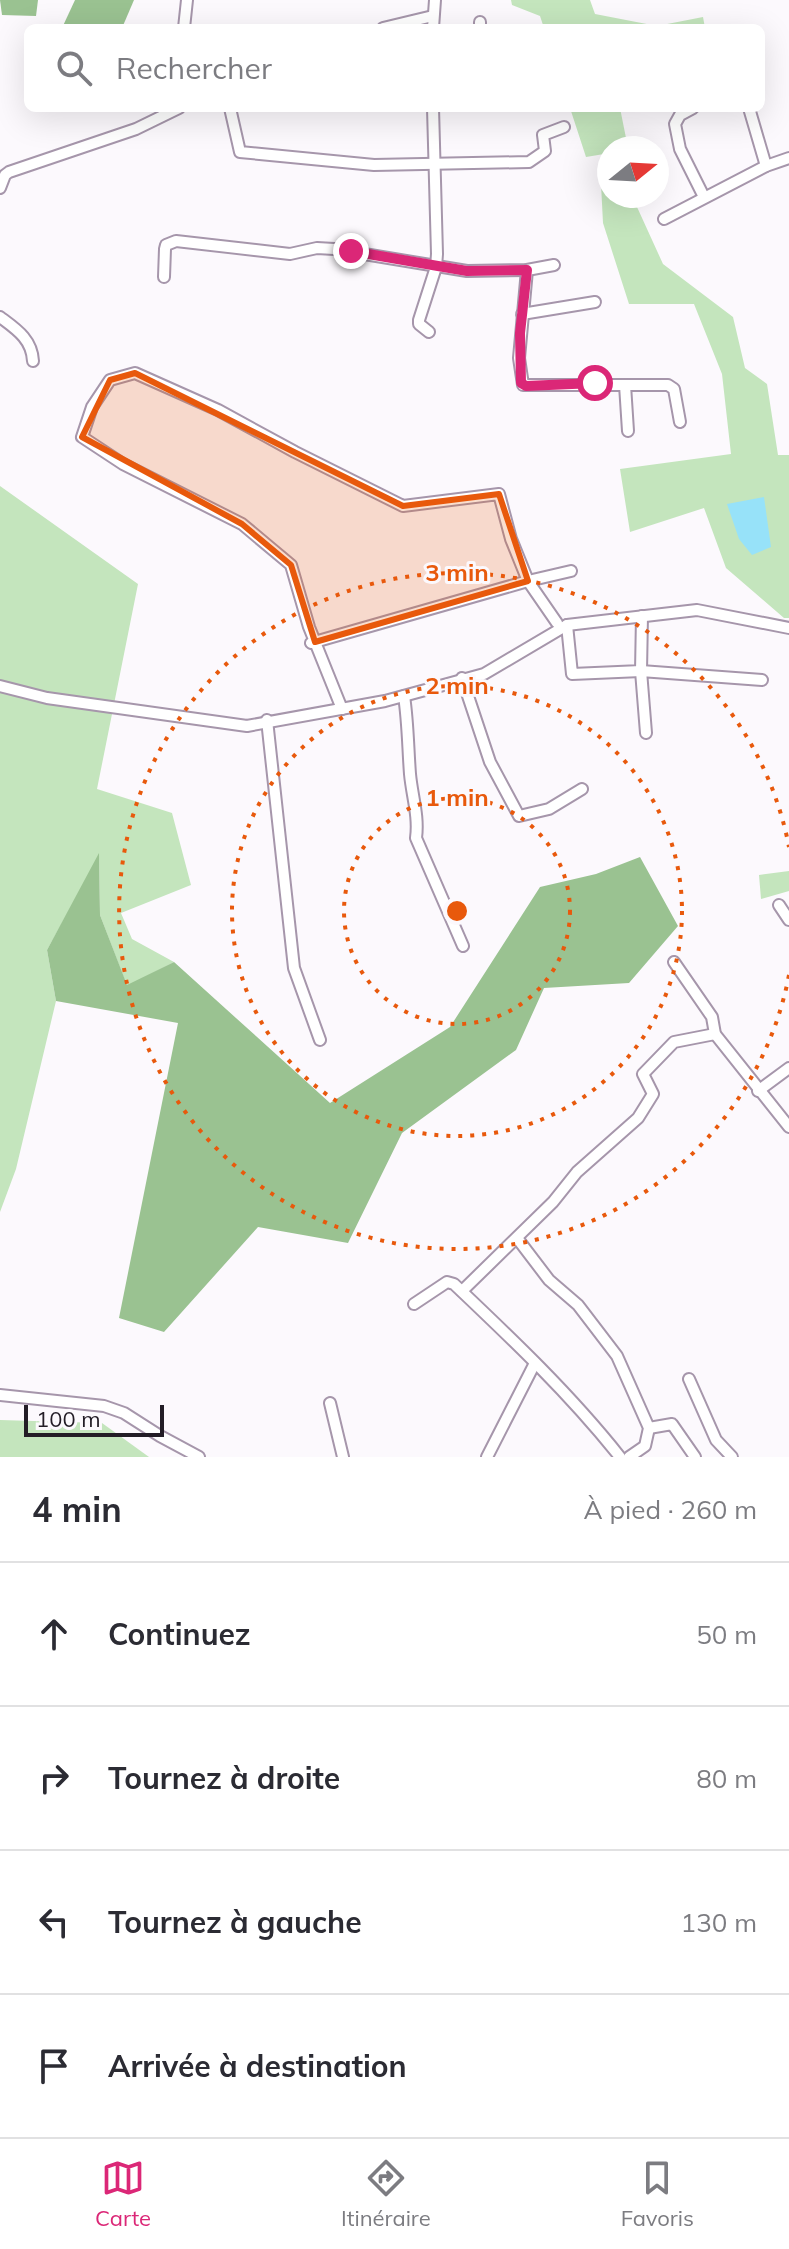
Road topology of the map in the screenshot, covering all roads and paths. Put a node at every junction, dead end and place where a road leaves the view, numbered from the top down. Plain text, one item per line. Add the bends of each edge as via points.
1 (187, 0) edge
2 (435, 0) edge
3 (433, 22) edge
4 (184, 24) edge
5 (171, 112) edge
6 (231, 112) edge
7 (433, 112) edge
8 (686, 112) edge
9 (750, 112) edge
10 (564, 127) dead end
11 (789, 158) edge
12 (437, 165) junction
13 (766, 166) junction
14 (0, 188) edge
15 (704, 197) junction
16 (664, 219) dead end
17 (554, 265) dead end
18 (436, 267) junction
19 (527, 270) junction
20 (164, 277) dead end
21 (595, 302) dead end
22 (522, 314) junction
23 (0, 317) edge
24 (429, 332) dead end
25 (33, 361) dead end
26 (625, 385) junction
27 (680, 422) dead end
28 (628, 431) dead end
29 (571, 571) dead end
30 (528, 581) junction
31 (642, 616) junction
32 (562, 624) junction
33 (789, 628) edge
34 (313, 643) junction
35 (641, 671) junction
36 (462, 679) junction
37 (762, 680) dead end
38 (0, 686) edge
39 (404, 696) junction
40 (342, 709) junction
41 (267, 721) junction
42 (646, 733) dead end
43 (582, 789) dead end
44 (779, 905) dead end
45 (789, 920) edge
46 (463, 946) dead end
47 (674, 962) dead end
48 (715, 1034) junction
49 (320, 1040) dead end
50 (789, 1068) edge
51 (758, 1090) junction
52 (789, 1127) edge
53 (517, 1238) junction
54 (462, 1291) junction
55 (414, 1304) dead end
56 (535, 1363) junction
57 (689, 1379) dead end
58 (0, 1395) edge
59 (330, 1403) dead end
60 (649, 1428) junction
61 (199, 1457) edge
62 (343, 1457) edge
63 (487, 1457) edge
64 (620, 1457) edge
65 (629, 1457) edge
66 (695, 1457) edge
67 (732, 1457) edge

1 - 4 street
2 - 3 street
5 - 14 street via 9,172
6 - 12 street via 240,152 374,165
7 - 12 street
8 - 15 street via 675,124 680,149
9 - 13 street
10 - 12 street via 543,135 545,151 529,162
11 - 13 street
12 - 18 street
13 - 15 street
15 - 16 street
17 - 19 street
18 - 19 street
18 - 20 street via 334,249 290,254 176,241 166,245
18 - 24 street via 419,315 419,324
19 - 22 street
21 - 22 street
22 - 26 street via 523,385
23 - 25 street via 28,341
26 - 27 street via 672,386
26 - 28 street
29 - 30 street
30 - 32 street
30 - 34 street
30 - 34 street via 499,494 403,506 135,373 110,380 92,407 82,437 123,464 242,524 291,565
31 - 32 street
31 - 33 street via 697,610
31 - 35 street
32 - 35 street via 572,674
32 - 36 street via 484,674
34 - 40 street
35 - 37 street
35 - 42 street
36 - 39 street
36 - 43 street via 490,762 519,816 549,809
38 - 41 street via 47,698 247,726
39 - 40 street
39 - 46 street via 416,838
40 - 41 street
41 - 49 street via 294,968
44 - 45 street
47 - 48 street via 712,1017
48 - 51 street
48 - 53 street via 674,1042 653,1063 643,1074 653,1094 638,1118 577,1172
50 - 51 street
51 - 52 street
53 - 54 street
53 - 60 street via 617,1356
54 - 55 street via 447,1282
54 - 56 street
56 - 63 street
56 - 64 street
57 - 67 street via 716,1440
58 - 61 street via 104,1406
59 - 62 street
60 - 65 street via 645,1446
60 - 66 street via 672,1424

